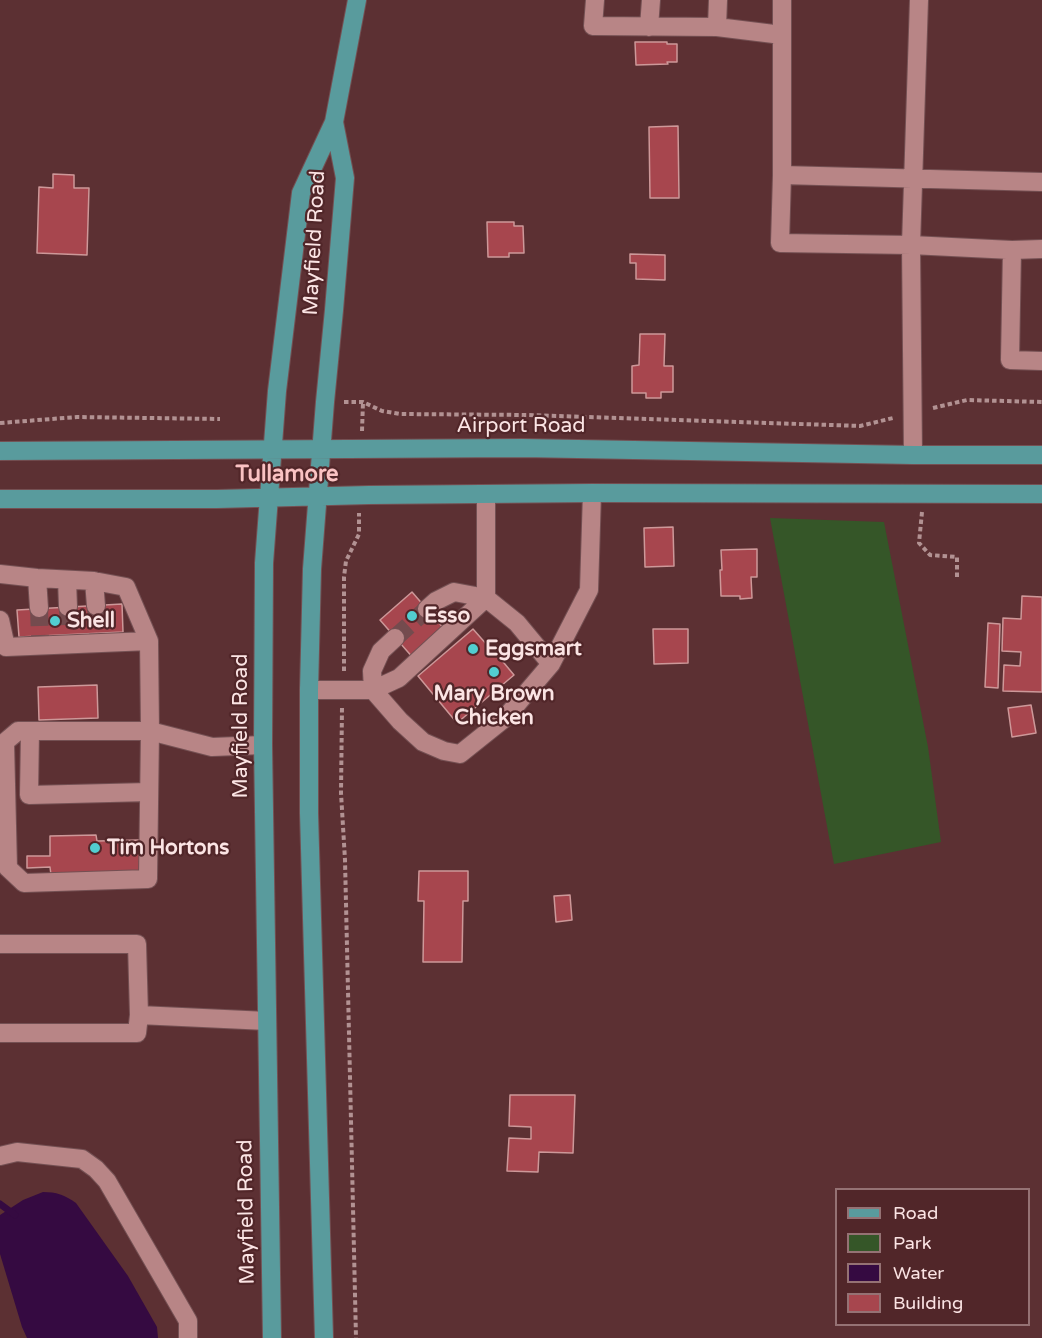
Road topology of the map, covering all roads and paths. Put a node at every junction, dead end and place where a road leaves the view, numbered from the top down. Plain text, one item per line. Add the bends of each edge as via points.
1 (357, 0) edge
2 (595, 0) edge
3 (651, 0) edge
4 (718, 0) edge
5 (782, 0) edge
6 (919, 0) edge
7 (649, 27) junction
8 (717, 27) junction
9 (782, 34) junction
10 (334, 122) junction
11 (782, 175) junction
12 (914, 178) junction
13 (1042, 182) edge
14 (912, 245) junction
15 (1042, 249) edge
16 (1012, 250) junction
17 (1042, 361) edge
18 (363, 402) dead end
19 (1042, 402) edge
20 (912, 413) junction
21 (220, 419) dead end
22 (0, 423) edge
23 (273, 449) junction
24 (321, 449) junction
25 (0, 450) edge
26 (913, 455) junction
27 (1042, 455) edge
28 (592, 493) junction
29 (486, 494) junction
30 (923, 494) junction
31 (1042, 494) edge
32 (317, 496) junction
33 (269, 497) junction
34 (0, 499) edge
35 (358, 534) dead end
36 (0, 574) edge
37 (37, 578) junction
38 (67, 580) junction
39 (957, 580) dead end
40 (94, 581) junction
41 (486, 598) junction
42 (96, 606) tunnel mouth
43 (68, 607) tunnel mouth
44 (39, 608) tunnel mouth
45 (427, 609) tunnel mouth
46 (0, 620) edge
47 (395, 638) tunnel mouth
48 (149, 641) junction
49 (551, 663) junction
50 (309, 690) junction
51 (344, 690) junction
52 (373, 690) junction
53 (150, 731) junction
54 (30, 732) junction
55 (263, 746) junction
56 (149, 792) junction
57 (0, 944) edge
58 (139, 1014) junction
59 (267, 1022) junction
60 (0, 1033) edge
61 (0, 1156) edge
62 (188, 1338) edge
63 (272, 1338) edge
64 (324, 1338) edge
65 (356, 1338) edge

1 - 10 main road, Mayfield Road
2 - 7 lane via 593,26
3 - 7 lane
4 - 8 lane
5 - 9 lane
6 - 12 lane
7 - 8 lane
8 - 9 lane
9 - 11 lane
10 - 23 main road, Mayfield Road via 301,193
10 - 24 main road, Mayfield Road via 345,177
11 - 12 lane
11 - 14 lane via 780,243
12 - 13 lane
12 - 14 lane
14 - 16 lane
14 - 20 lane
15 - 16 lane
16 - 17 lane via 1010,360
18 - 20 path via 400,414 860,426
19 - 20 path via 967,400
20 - 26 lane
21 - 22 path via 78,417
23 - 24 main road, Airport Road
23 - 25 main road, Airport Road
23 - 33 main road, Mayfield Road
24 - 26 main road, Airport Road via 522,448
24 - 32 main road, Mayfield Road
26 - 27 main road, Airport Road
28 - 29 main road
28 - 30 main road
28 - 49 lane via 590,590
29 - 32 main road
29 - 41 lane
30 - 31 main road
30 - 39 path via 919,543 930,555 957,557
32 - 33 main road
32 - 50 main road, Mayfield Road
33 - 34 main road
33 - 55 main road, Mayfield Road via 264,563
35 - 51 path via 346,561 344,577
36 - 37 lane
37 - 38 lane
37 - 44 lane
38 - 40 lane
38 - 43 lane
40 - 42 lane
40 - 48 lane via 126,587
41 - 45 lane via 454,592
41 - 49 lane via 516,623
41 - 52 lane via 399,678
46 - 48 lane via 6,647 98,638
47 - 52 lane via 381,651 372,671
48 - 53 lane
49 - 52 lane via 504,718 460,754 444,752 423,742
50 - 51 lane
50 - 64 main road, Mayfield Road
51 - 52 lane
51 - 65 path via 341,794
53 - 54 lane
53 - 55 lane via 212,747
53 - 56 lane
54 - 56 lane via 29,795
54 - 56 lane via 18,731 5,742 8,868 24,883 148,879
55 - 59 main road, Mayfield Road
57 - 58 lane via 137,944
58 - 59 lane
58 - 60 lane via 137,1033
59 - 63 main road, Mayfield Road
61 - 62 lane via 17,1152 82,1159 96,1169 188,1321

